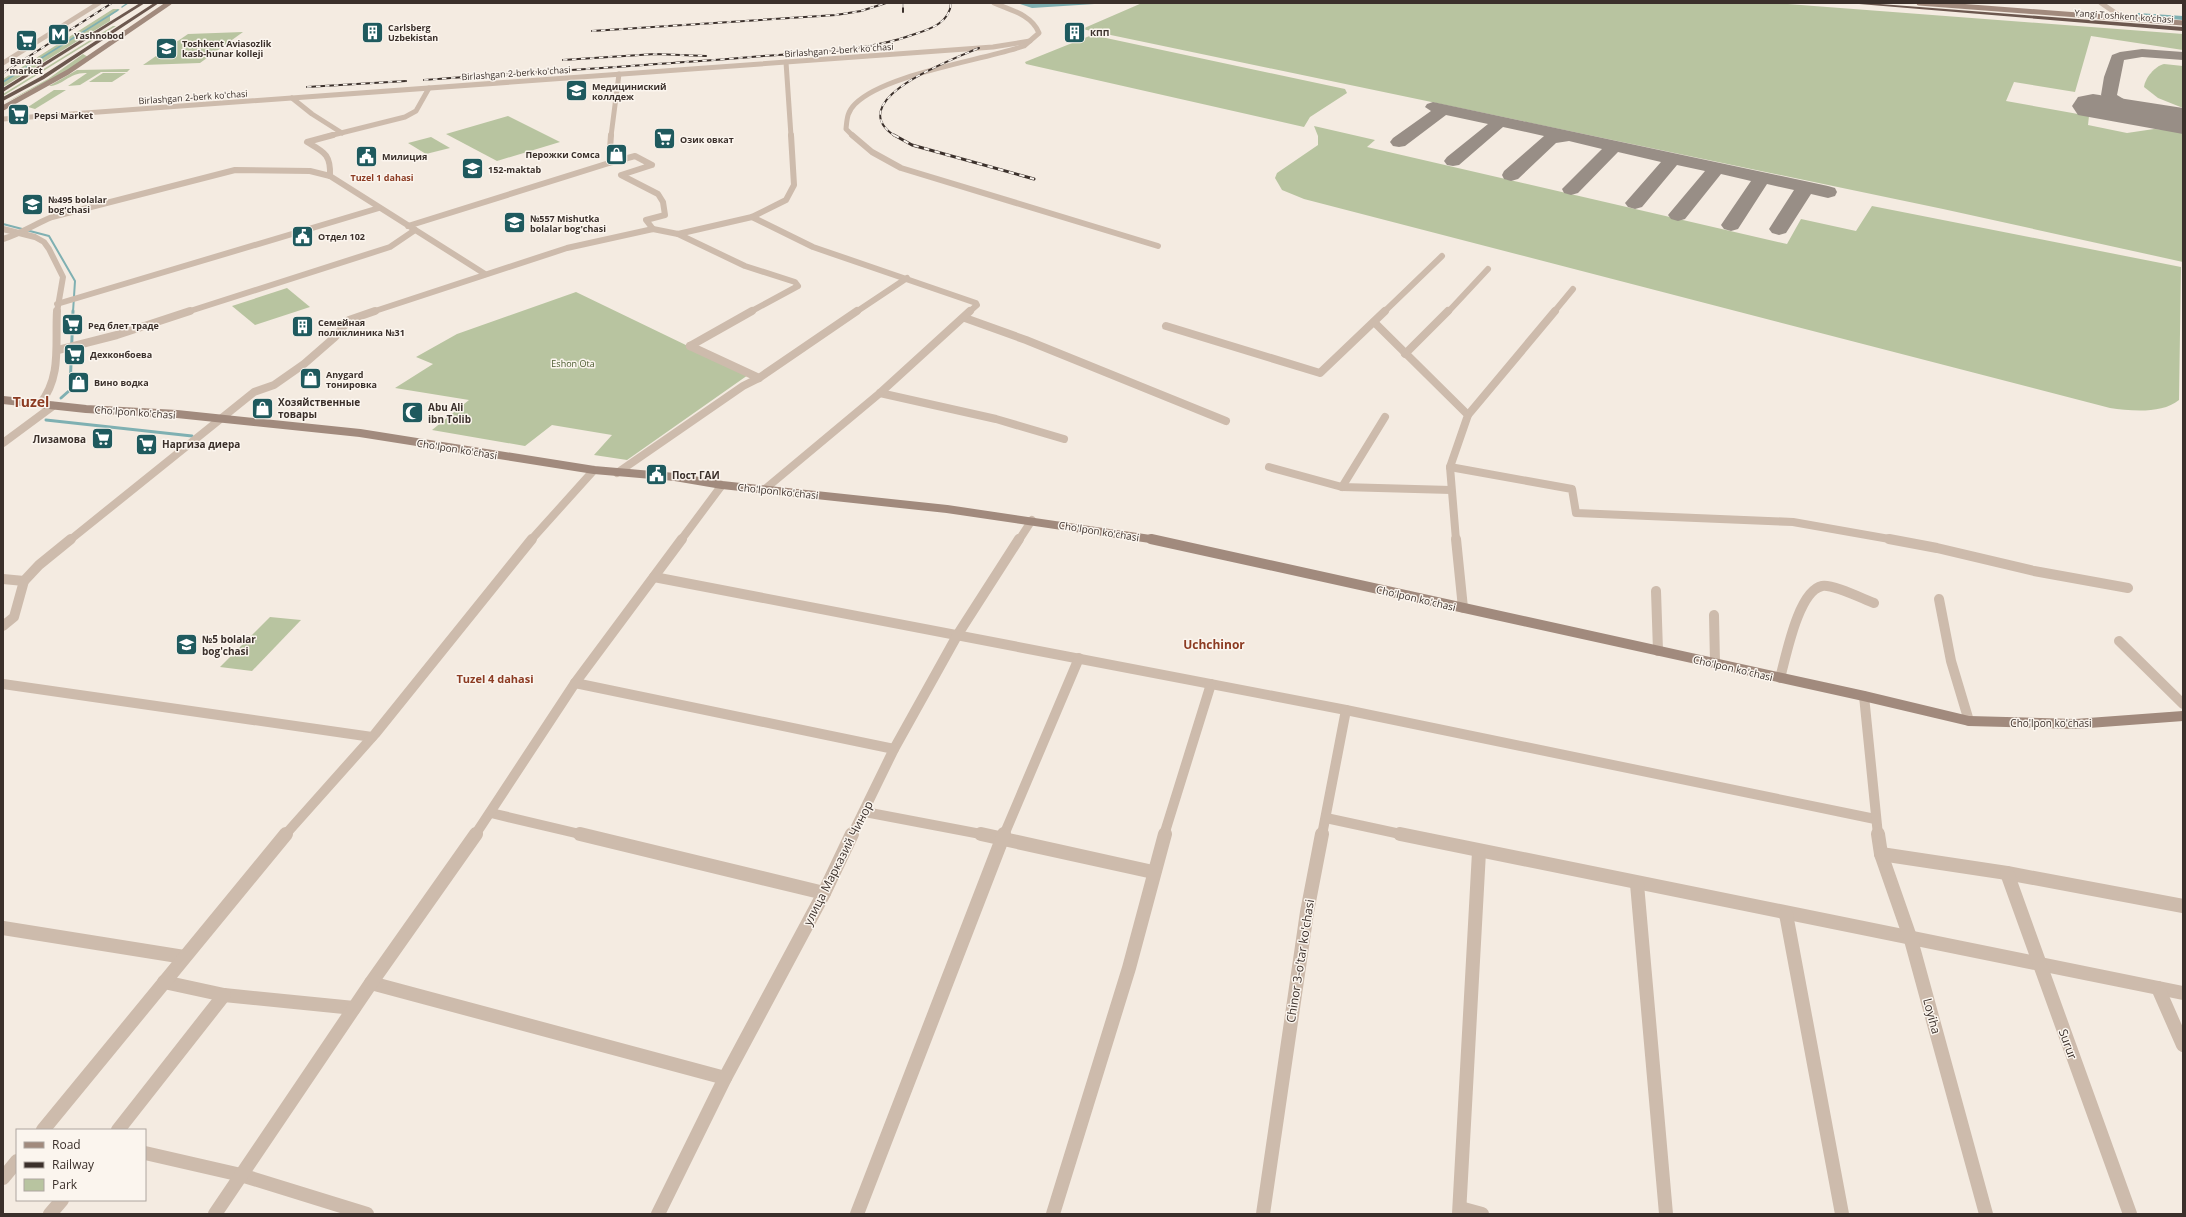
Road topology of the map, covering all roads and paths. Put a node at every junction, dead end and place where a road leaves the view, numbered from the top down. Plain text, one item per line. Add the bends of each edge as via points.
1 (99, 3) edge
2 (143, 3) edge
3 (157, 3) edge
4 (169, 3) edge
5 (994, 3) edge
6 (1849, 3) edge
7 (1878, 3) edge
8 (1919, 3) edge
9 (1949, 3) edge
10 (2101, 3) edge
11 (1956, 6) junction
12 (2123, 18) junction
13 (2183, 23) edge
14 (125, 24) junction
15 (106, 27) junction
16 (2183, 27) edge
17 (1030, 41) junction
18 (87, 50) junction
19 (92, 57) junction
20 (786, 62) junction
21 (3, 63) edge
22 (619, 74) junction
23 (429, 88) junction
24 (3, 90) edge
25 (292, 98) junction
26 (3, 99) edge
27 (3, 108) edge
28 (3, 119) edge
29 (342, 133) junction
30 (609, 163) junction
31 (330, 176) junction
32 (379, 208) junction
33 (752, 217) junction
34 (408, 226) junction
35 (3, 229) edge
36 (653, 229) junction
37 (415, 230) junction
38 (20, 232) junction
39 (678, 234) junction
40 (3, 239) edge
41 (1158, 246) dead end
42 (1442, 256) dead end
43 (1488, 269) dead end
44 (485, 274) junction
45 (908, 278) junction
46 (1573, 289) dead end
47 (57, 304) junction
48 (965, 318) junction
49 (1374, 322) junction
50 (1166, 326) dead end
51 (62, 350) junction
52 (1405, 354) junction
53 (759, 378) junction
54 (880, 393) junction
55 (3, 400) edge
56 (40, 404) junction
57 (54, 406) junction
58 (1468, 415) junction
59 (1385, 417) dead end
60 (221, 419) junction
61 (1226, 421) dead end
62 (1064, 439) dead end
63 (3, 443) edge
64 (1269, 467) dead end
65 (1450, 467) junction
66 (594, 470) junction
67 (617, 472) junction
68 (722, 485) junction
69 (1342, 487) junction
70 (765, 489) junction
71 (1451, 490) junction
72 (1032, 520) junction
73 (654, 577) junction
74 (3, 579) edge
75 (24, 580) junction
76 (2128, 588) dead end
77 (1656, 591) dead end
78 (1939, 599) dead end
79 (1874, 603) dead end
80 (1463, 608) junction
81 (1714, 615) dead end
82 (3, 626) edge
83 (958, 634) junction
84 (2119, 641) dead end
85 (1658, 651) junction
86 (1079, 658) junction
87 (1716, 663) junction
88 (1780, 678) junction
89 (575, 683) junction
90 (3, 684) edge
91 (1211, 684) junction
92 (1864, 696) junction
93 (2183, 704) edge
94 (1346, 710) junction
95 (2183, 716) edge
96 (1969, 722) junction
97 (372, 737) junction
98 (894, 749) junction
99 (865, 812) junction
100 (491, 813) junction
101 (1326, 818) junction
102 (1875, 819) junction
103 (1004, 839) junction
104 (1479, 852) junction
105 (1881, 854) junction
106 (1153, 872) junction
107 (2007, 873) junction
108 (1637, 884) junction
109 (824, 893) junction
110 (2183, 906) edge
111 (1786, 914) junction
112 (3, 928) edge
113 (1911, 940) junction
114 (184, 957) junction
115 (2040, 966) junction
116 (164, 982) junction
117 (371, 983) junction
118 (2158, 988) junction
119 (2183, 993) edge
120 (224, 995) junction
121 (354, 1008) junction
122 (2183, 1044) edge
123 (725, 1078) junction
124 (44, 1129) edge
125 (119, 1129) edge
126 (146, 1153) edge
127 (16, 1162) edge
128 (242, 1175) junction
129 (3, 1178) edge
130 (61, 1201) edge
131 (1460, 1211) edge
132 (50, 1214) edge
133 (215, 1214) edge
134 (367, 1214) edge
135 (658, 1214) edge
136 (857, 1214) edge
137 (1053, 1214) edge
138 (1263, 1214) edge
139 (1482, 1214) edge
140 (1666, 1214) edge
141 (1842, 1214) edge
142 (1986, 1214) edge
143 (2130, 1214) edge

1 - 21 street
2 - 15 highway
3 - 14 highway
4 - 19 main road
5 - 17 street via 1038,27 1039,33
6 - 16 highway, Yangi Toshkent ko‘chasi
7 - 16 highway, Yangi Toshkent ko‘chasi
8 - 11 main road
9 - 11 street
10 - 12 street
11 - 12 main road
12 - 13 main road
14 - 15 highway
14 - 18 highway
15 - 24 highway
17 - 20 street, Birlashgan 2-berk ko'chasi via 993,47
17 - 41 street via 1024,46 1000,54 905,78 874,91 855,104 847,115 846,129 879,158 901,168
18 - 19 highway
18 - 26 highway
19 - 27 main road
20 - 22 street, Birlashgan 2-berk ko'chasi
20 - 33 street via 794,186 786,200 778,206
22 - 23 street, Birlashgan 2-berk ko'chasi
22 - 30 street
23 - 25 street, Birlashgan 2-berk ko'chasi
23 - 29 street via 412,114
25 - 28 street, Birlashgan 2-berk ko'chasi
25 - 29 street
29 - 31 street via 307,142 329,157
30 - 34 street
30 - 36 street via 635,156 652,165 621,175 658,194 663,202 665,215 646,220
31 - 32 street
31 - 38 street via 290,170 235,170 52,217 27,226
32 - 34 street
32 - 47 street
33 - 39 street
33 - 45 street via 813,247
34 - 37 street
35 - 38 street
36 - 39 street
36 - 44 street via 567,248
37 - 44 street
37 - 51 street via 390,247
38 - 40 street
38 - 47 street via 44,242 50,249 63,277
39 - 53 street via 745,266 794,282 798,286 690,346
42 - 49 street
43 - 52 street
44 - 60 street via 349,320 344,329 331,341 273,386 254,392
45 - 48 street via 976,303 977,306
45 - 53 street
46 - 58 street
47 - 51 street
48 - 54 street
48 - 61 street
49 - 50 street via 1320,373
49 - 52 street
51 - 56 street via 48,397
52 - 58 street
53 - 67 street via 742,386
54 - 62 street via 996,419
54 - 70 street
55 - 56 main road, Cho'lpon ko'chasi
56 - 57 main road, Cho'lpon ko'chasi
57 - 60 main road, Cho'lpon ko'chasi
57 - 63 street
58 - 65 street
59 - 69 street
60 - 66 main road, Cho'lpon ko'chasi via 360,433
60 - 75 street
64 - 69 street
65 - 71 street
65 - 76 street via 1572,489 1576,513 1793,522 1937,548 2034,571
66 - 67 main road, Cho'lpon ko'chasi
66 - 97 street via 536,534
67 - 68 main road, Cho'lpon ko'chasi via 675,477
68 - 70 main road, Cho'lpon ko'chasi
68 - 73 street
69 - 71 street
70 - 72 main road, Cho'lpon ko'chasi
71 - 80 street
72 - 80 main road, Cho'lpon ko'chasi via 1172,543
72 - 83 street, улица Марказий Чинор
73 - 83 street
73 - 89 street
74 - 75 street
75 - 82 street via 14,617
77 - 85 street
78 - 96 street via 1955,682
79 - 88 street via 1830,587 1822,586 1811,591 1802,604
80 - 85 main road, Cho'lpon ko'chasi
81 - 87 street
83 - 86 street
83 - 98 street, улица Марказий Чинор
84 - 93 street
85 - 87 main road, Cho'lpon ko'chasi
86 - 91 street
86 - 103 street
87 - 88 main road, Cho'lpon ko'chasi
88 - 92 main road, Cho'lpon ko'chasi
89 - 98 street
89 - 100 street
90 - 97 street
91 - 94 street
91 - 106 street
92 - 96 main road, Cho'lpon ko'chasi
92 - 102 street, Loyiha
94 - 101 street, Chinor 3-o'tar ko'chasi
94 - 102 street
95 - 96 main road, Cho'lpon ko'chasi via 2075,724
97 - 114 street via 275,847
98 - 99 street, улица Марказий Чинор
99 - 103 street
99 - 109 street, улица Марказий Чинор
100 - 109 street
100 - 117 street
101 - 104 street
101 - 138 street, Chinor 3-o'tar ko'chasi via 1307,912
102 - 105 street, Loyiha
103 - 106 street
103 - 136 street
104 - 108 street
104 - 131 street
105 - 107 street
105 - 113 street, Loyiha
106 - 137 street via 1129,968
107 - 110 street
107 - 115 street, Surur
108 - 111 street
108 - 140 street
109 - 123 street, улица Марказий Чинор
111 - 113 street
111 - 141 street
112 - 114 street
113 - 115 street
113 - 142 street, Loyiha
114 - 116 street
115 - 118 street
115 - 143 street, Surur
116 - 120 street
116 - 124 street
117 - 121 street
117 - 123 street
118 - 119 street
118 - 122 street
120 - 121 street
120 - 125 street
121 - 128 street
123 - 135 street, улица Марказий Чинор
126 - 128 street
127 - 129 street
128 - 133 street
128 - 134 street
130 - 132 street
131 - 139 street

